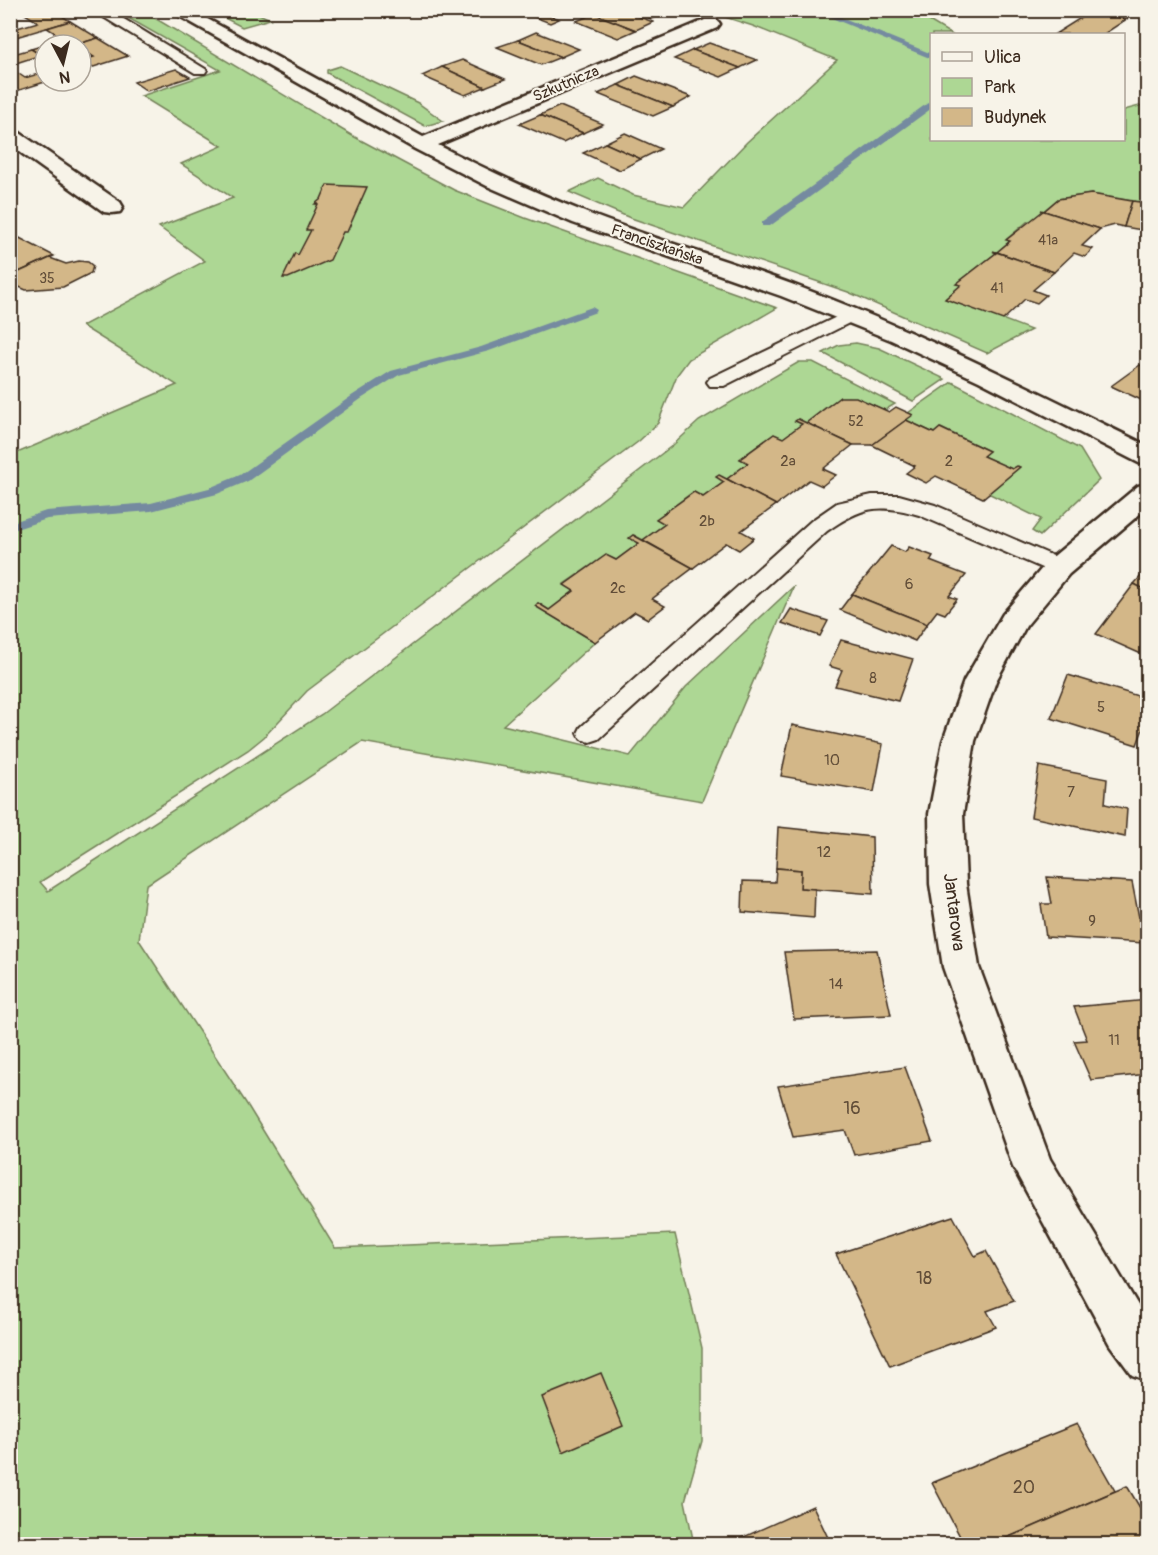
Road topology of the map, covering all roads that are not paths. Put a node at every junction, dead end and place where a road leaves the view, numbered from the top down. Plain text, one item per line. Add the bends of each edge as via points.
1 (98, 10) edge
2 (177, 10) edge
3 (711, 24) dead end
4 (200, 70) dead end
5 (10, 135) edge
6 (422, 145) junction
7 (112, 207) dead end
8 (851, 315) junction
9 (717, 382) dead end
10 (1148, 457) edge
11 (1148, 492) edge
12 (1059, 567) junction
13 (590, 733) dead end
14 (1148, 1359) edge

1 - 4 lane
2 - 6 street, Franciszkańska
3 - 6 street, Szkutnicza
5 - 7 street
6 - 8 street, Franciszkańska via 494,182 581,218
8 - 9 lane
8 - 10 street, Franciszkańska via 988,375
11 - 12 street, Jantarowa
12 - 13 lane via 927,510 899,502 845,508 819,526
12 - 14 street, Jantarowa via 1014,621 980,681 960,741 946,814 948,884 961,966 1034,1167 1126,1330

